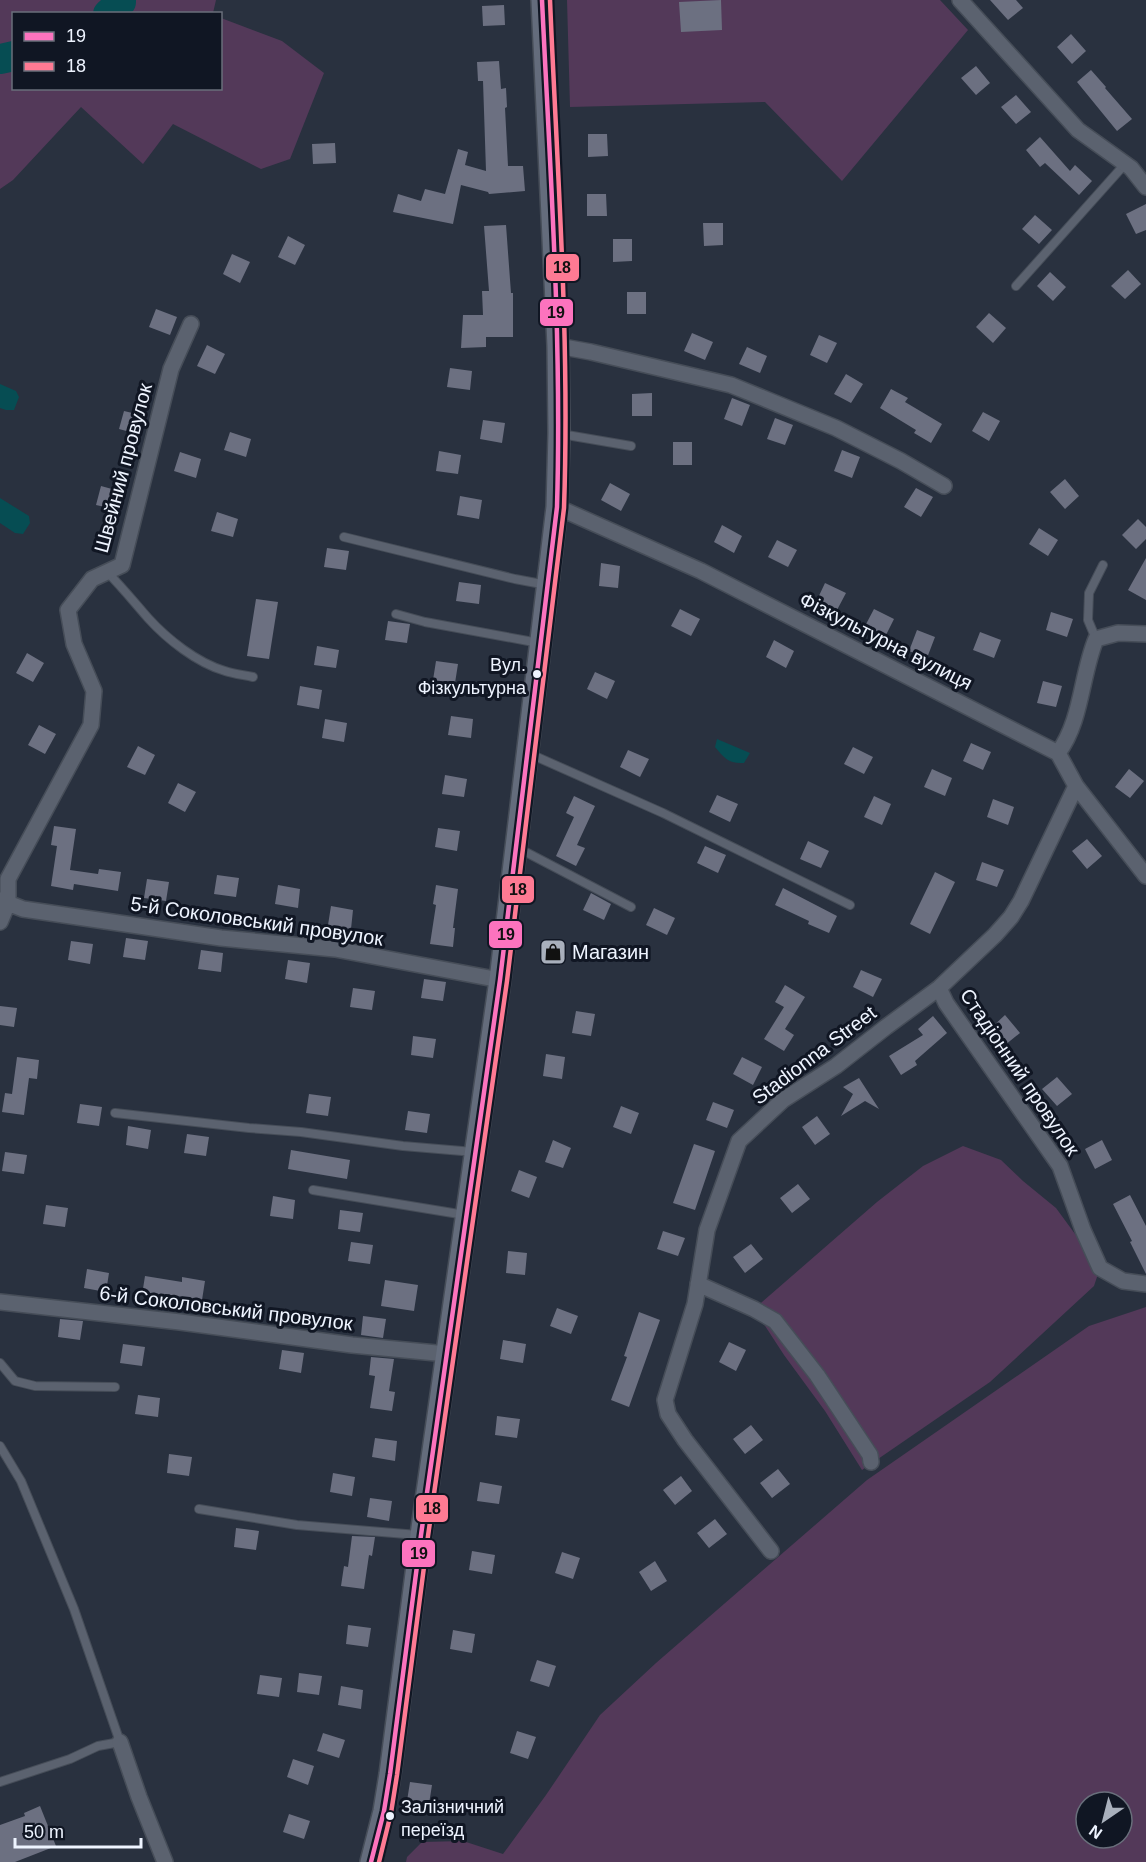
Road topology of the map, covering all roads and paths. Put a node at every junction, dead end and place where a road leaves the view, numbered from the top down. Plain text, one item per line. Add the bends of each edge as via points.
1 (542, 0) edge
2 (960, 0) edge
3 (1125, 164) junction
4 (1146, 188) edge
5 (1016, 286) dead end
6 (191, 324) dead end
7 (558, 346) junction
8 (559, 433) junction
9 (631, 446) dead end
10 (944, 486) dead end
11 (557, 507) junction
12 (344, 537) dead end
13 (1103, 564) dead end
14 (107, 572) junction
15 (548, 585) junction
16 (396, 614) dead end
17 (1146, 634) edge
18 (1096, 639) junction
19 (541, 643) junction
20 (253, 677) dead end
21 (528, 753) junction
22 (1058, 753) junction
23 (1076, 786) junction
24 (516, 848) junction
25 (1146, 876) edge
26 (4, 901) edge
27 (850, 904) dead end
28 (631, 907) dead end
29 (0, 922) edge
30 (500, 980) junction
31 (939, 988) junction
32 (115, 1113) dead end
33 (476, 1152) junction
34 (313, 1190) dead end
35 (467, 1215) junction
36 (698, 1284) junction
37 (1146, 1284) edge
38 (0, 1302) edge
39 (447, 1354) junction
40 (0, 1363) edge
41 (116, 1387) dead end
42 (0, 1446) edge
43 (871, 1462) dead end
44 (199, 1509) dead end
45 (421, 1535) junction
46 (771, 1551) dead end
47 (120, 1742) junction
48 (0, 1782) edge
49 (165, 1862) edge
50 (371, 1862) edge

1 - 7 street
2 - 3 street via 1078,130
3 - 4 street
3 - 5 lane
6 - 14 street, Швейний провулок via 171,369 122,565
7 - 8 street
7 - 10 street via 731,385 836,428
8 - 9 lane
8 - 11 street
11 - 15 street
11 - 22 street, Фізкультурна вулиця via 701,572
12 - 15 lane
13 - 18 lane via 1089,593 1088,620
14 - 20 lane via 175,642 224,671
14 - 26 street, Швейний провулок via 92,579 68,610 74,644 94,691 91,725 8,879
15 - 19 street
16 - 19 lane
17 - 18 street via 1118,633
18 - 22 street via 1071,728
19 - 21 street
21 - 24 street
21 - 27 lane
22 - 23 street
23 - 25 street
23 - 31 street, Stadionna Street via 1011,918
24 - 28 lane
24 - 30 street
26 - 29 street, Швейний провулок
26 - 30 street, 5-й Соколовський провулок via 23,909 210,937 335,949
30 - 33 street
31 - 36 street, Stadionna Street via 836,1066 783,1100 739,1141 707,1230
31 - 37 street, Стадіонний провулок via 946,1004 1060,1166 1100,1268 1123,1281
32 - 33 lane
33 - 35 street
34 - 35 lane
35 - 39 street
36 - 43 street via 775,1321 817,1375
36 - 46 street, Stadionna Street via 665,1400 668,1414
38 - 39 street, 6-й Соколовський провулок
39 - 45 street
40 - 41 lane via 15,1382 35,1386
42 - 47 lane via 21,1480 74,1609
44 - 45 lane via 297,1525
45 - 50 street via 390,1774
47 - 48 lane via 98,1746
47 - 49 street

